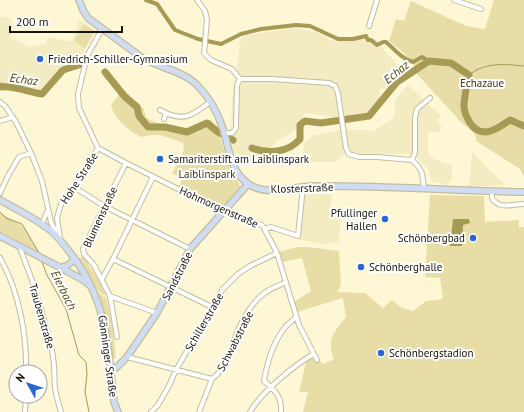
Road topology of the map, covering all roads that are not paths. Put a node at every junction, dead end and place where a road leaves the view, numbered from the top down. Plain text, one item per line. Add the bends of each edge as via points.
1 (79, 0) edge
2 (197, 0) edge
3 (376, 0) edge
4 (454, 0) edge
5 (481, 9) dead end
6 (369, 26) dead end
7 (102, 29) junction
8 (240, 79) junction
9 (430, 98) dead end
10 (0, 102) edge
11 (210, 102) junction
12 (160, 110) dead end
13 (166, 113) junction
14 (13, 118) junction
15 (164, 119) dead end
16 (0, 121) edge
17 (224, 131) junction
18 (98, 148) junction
19 (31, 153) junction
20 (412, 160) junction
21 (126, 164) junction
22 (153, 177) junction
23 (248, 184) junction
24 (74, 187) junction
25 (303, 187) junction
26 (424, 188) junction
27 (492, 191) junction
28 (524, 192) edge
29 (0, 194) edge
30 (0, 200) edge
31 (524, 204) edge
32 (104, 206) junction
33 (49, 210) junction
34 (224, 211) junction
35 (133, 220) junction
36 (42, 224) junction
37 (265, 229) junction
38 (0, 236) edge
39 (60, 240) junction
40 (19, 246) junction
41 (190, 249) junction
42 (277, 253) junction
43 (0, 258) edge
44 (75, 259) junction
45 (113, 259) junction
46 (62, 268) junction
47 (102, 279) junction
48 (286, 282) junction
49 (171, 287) junction
50 (92, 288) junction
51 (110, 296) junction
52 (212, 307) junction
53 (157, 313) junction
54 (296, 317) junction
55 (117, 337) dead end
56 (314, 354) junction
57 (127, 357) junction
58 (317, 360) dead end
59 (26, 364) edge
60 (110, 368) junction
61 (176, 370) junction
62 (212, 379) junction
63 (271, 387) junction
64 (61, 412) edge
65 (118, 412) edge
66 (152, 412) edge
67 (199, 412) edge
68 (250, 412) edge
69 (280, 412) edge

1 - 7 main road via 88,18
2 - 8 street via 205,11 207,20 204,54 232,69
3 - 6 street
4 - 5 street
7 - 11 main road via 147,61 182,74 193,81
7 - 18 street, Hohe Straße via 85,60 78,94 79,108
8 - 17 street via 237,85 236,128 232,133
8 - 20 street via 329,83 335,86 338,93 349,154 359,157
9 - 20 street via 417,109
10 - 14 street, Gönninger Straße via 6,106
11 - 13 street via 188,116 173,116
11 - 17 main road
12 - 13 street
13 - 15 street
14 - 16 street
14 - 19 street, Gönninger Straße
17 - 23 main road via 234,166 239,176
18 - 21 street, Hohmorgenstraße
18 - 24 street, Hohe Straße
19 - 29 street via 19,157
19 - 33 street, Gönninger Straße via 42,181
20 - 26 street via 422,173
21 - 22 street, Hohmorgenstraße
21 - 32 street, Blumenstraße
22 - 34 street, Hohmorgenstraße
22 - 35 street
23 - 25 main road, Klosterstraße via 268,190
23 - 34 main road, Sandstraße
24 - 32 street
24 - 39 street, Hohe Straße via 61,204 57,218
25 - 26 main road, Klosterstraße
25 - 37 street, Hohmorgenstraße via 298,236 271,227
26 - 27 main road, Klosterstraße
27 - 28 main road, Klosterstraße
27 - 31 street via 492,198 499,205
30 - 36 main road, Gönninger Straße
32 - 35 street
32 - 47 street, Blumenstraße via 83,248 84,254
33 - 36 street
33 - 39 street, Gönninger Straße via 51,222
34 - 37 street, Hohmorgenstraße via 260,224
34 - 41 main road, Sandstraße
35 - 41 street
35 - 45 street
36 - 39 main road, Gönninger Straße
37 - 42 street
38 - 40 main road
39 - 44 main road, Gönninger Straße
40 - 46 main road
40 - 64 street, Traubenstraße via 44,320 52,352 55,389
41 - 49 main road, Sandstraße
42 - 48 street
42 - 52 street, Schillerstraße via 238,274 222,290
43 - 59 street via 11,283 23,326
44 - 46 main road
44 - 50 main road, Gönninger Straße
45 - 47 street
45 - 49 street
46 - 50 main road
47 - 51 street, Blumenstraße
48 - 54 street
48 - 62 street, Schwabstraße via 266,292 249,310 227,359
49 - 52 street
49 - 53 main road, Sandstraße
50 - 60 main road, Gönninger Straße via 106,331
51 - 53 street
51 - 55 street, Blumenstraße
52 - 61 street, Schillerstraße
53 - 57 main road, Sandstraße
54 - 56 street
54 - 63 street via 283,329 275,342 264,381
56 - 58 street
56 - 63 street
57 - 60 main road, Sandstraße via 116,368
57 - 61 street
60 - 65 main road, Gönninger Straße via 114,402
61 - 62 street
61 - 66 street, Schillerstraße
62 - 67 street, Schwabstraße
63 - 68 street
63 - 69 street via 279,396

